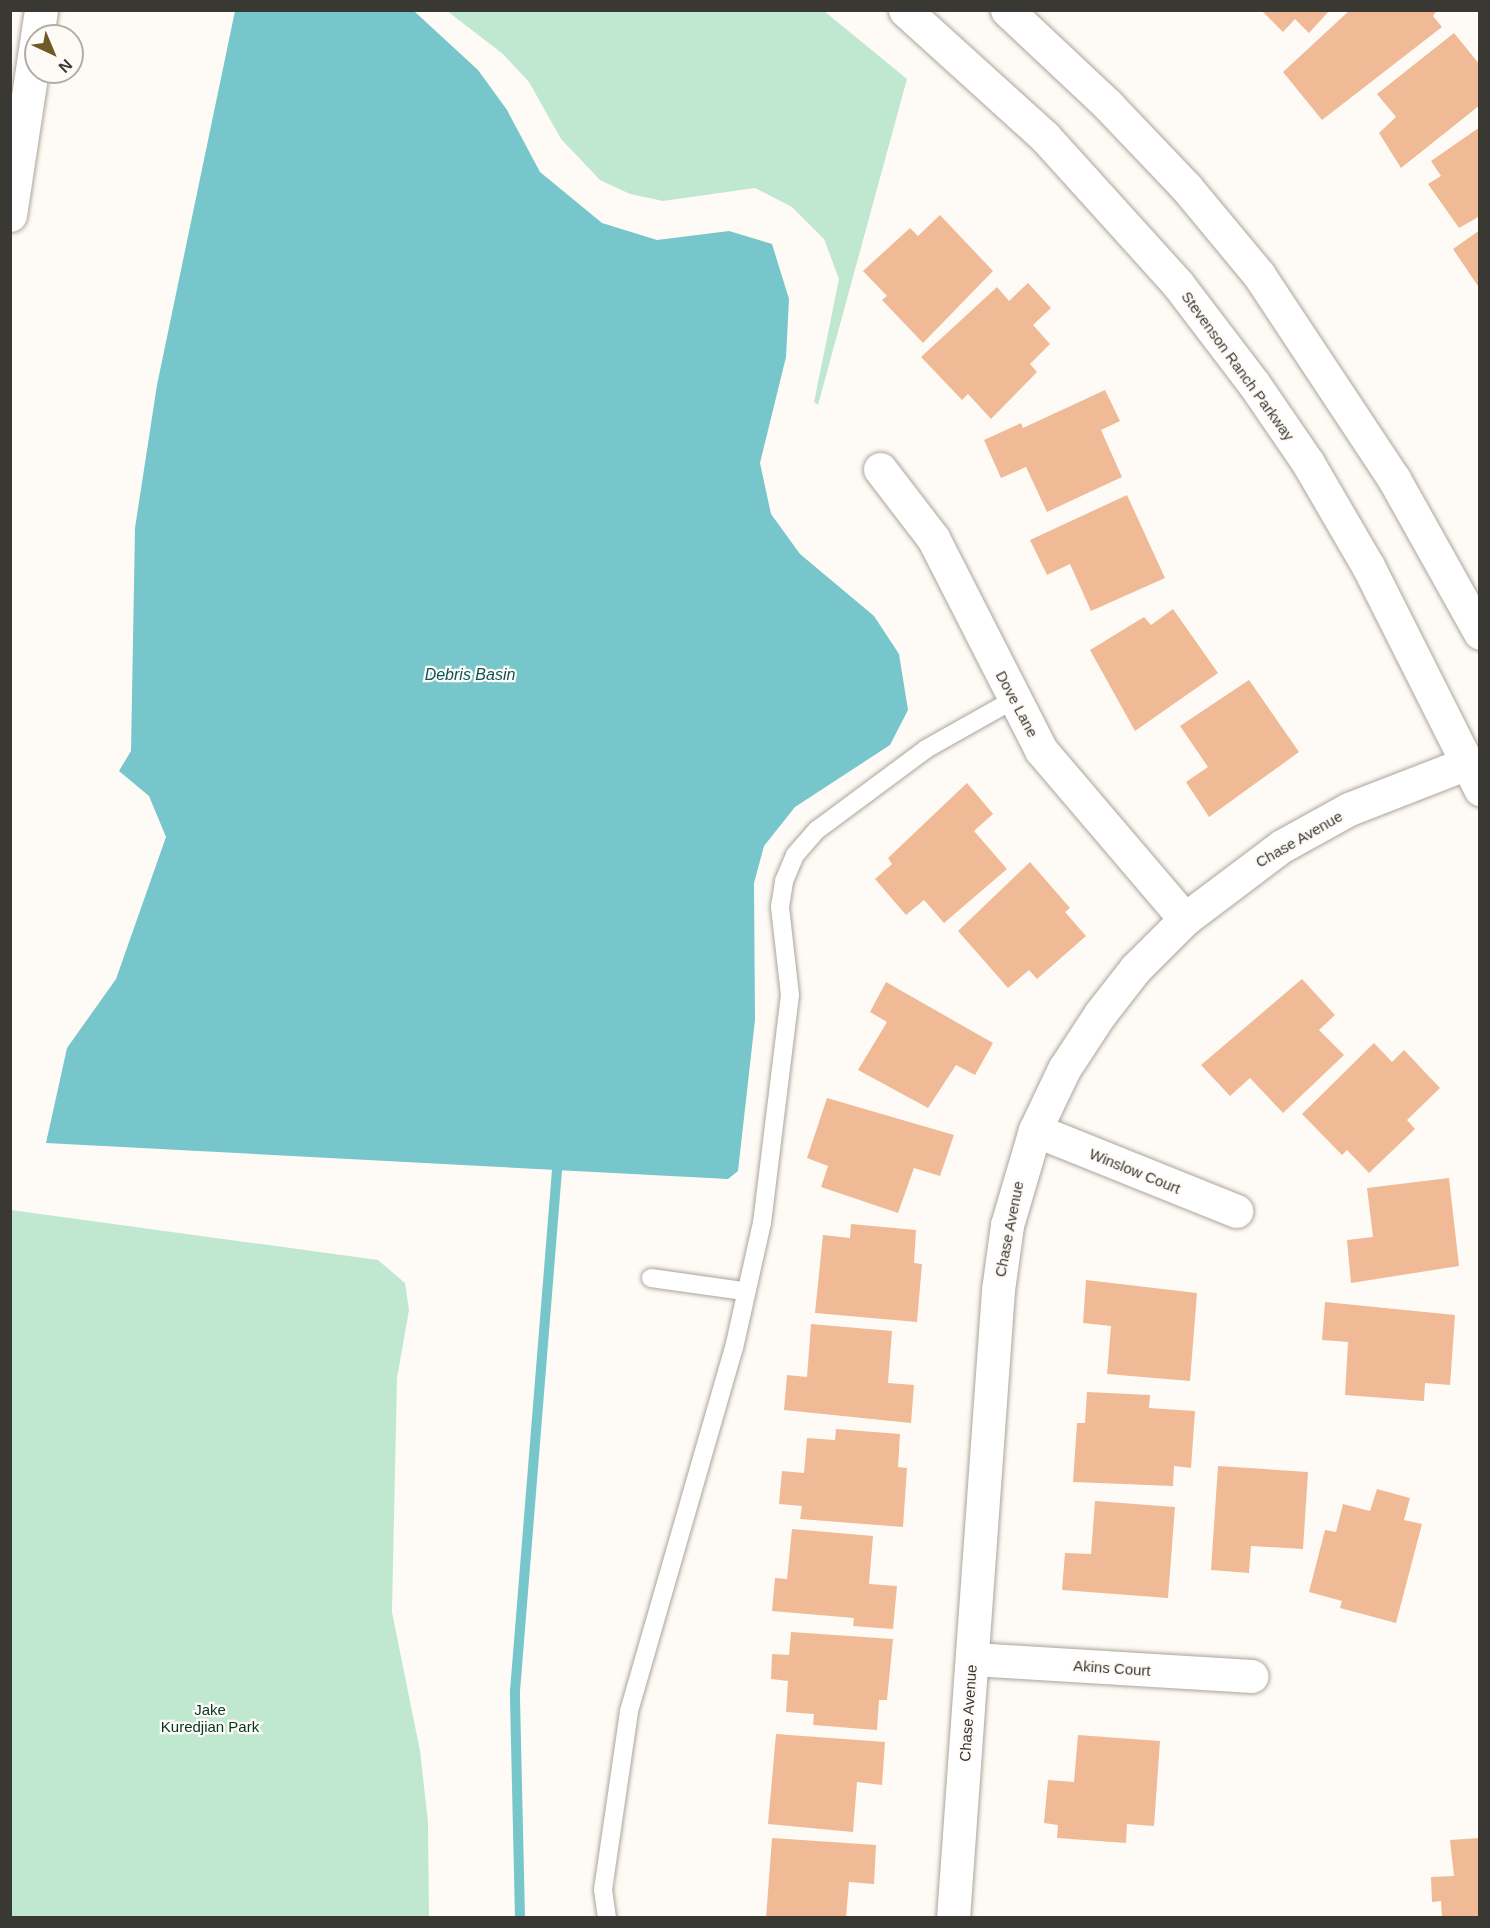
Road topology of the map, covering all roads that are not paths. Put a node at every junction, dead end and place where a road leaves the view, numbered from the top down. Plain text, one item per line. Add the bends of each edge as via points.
1 (41, 10) edge
2 (905, 10) edge
3 (1007, 10) edge
4 (10, 215) edge
5 (880, 469) dead end
6 (1479, 633) edge
7 (1013, 700) junction
8 (1476, 770) edge
9 (1185, 919) junction
10 (1035, 1130) junction
11 (1236, 1211) dead end
12 (651, 1278) dead end
13 (744, 1291) junction
14 (973, 1659) junction
15 (1251, 1676) dead end
16 (608, 1917) edge
17 (953, 1917) edge

1 - 4 street
2 - 8 street, Stevenson Ranch Parkway via 1045,137 1177,283 1254,384 1308,463 1368,566
3 - 6 street via 1147,146 1259,275 1394,479
5 - 7 street, Dove Lane via 933,538
7 - 9 street, Dove Lane via 1072,791
7 - 13 lane via 926,749 818,830 795,855 783,881 780,908 790,995 762,1223
8 - 9 street, Chase Avenue via 1349,809 1282,846
9 - 10 street, Chase Avenue via 1135,969 1100,1014 1064,1069
10 - 11 street, Winslow Court
10 - 14 street, Chase Avenue via 1007,1225 998,1290
12 - 13 lane
13 - 16 lane via 734,1348 629,1711 603,1890
14 - 15 street, Akins Court
14 - 17 street, Chase Avenue

